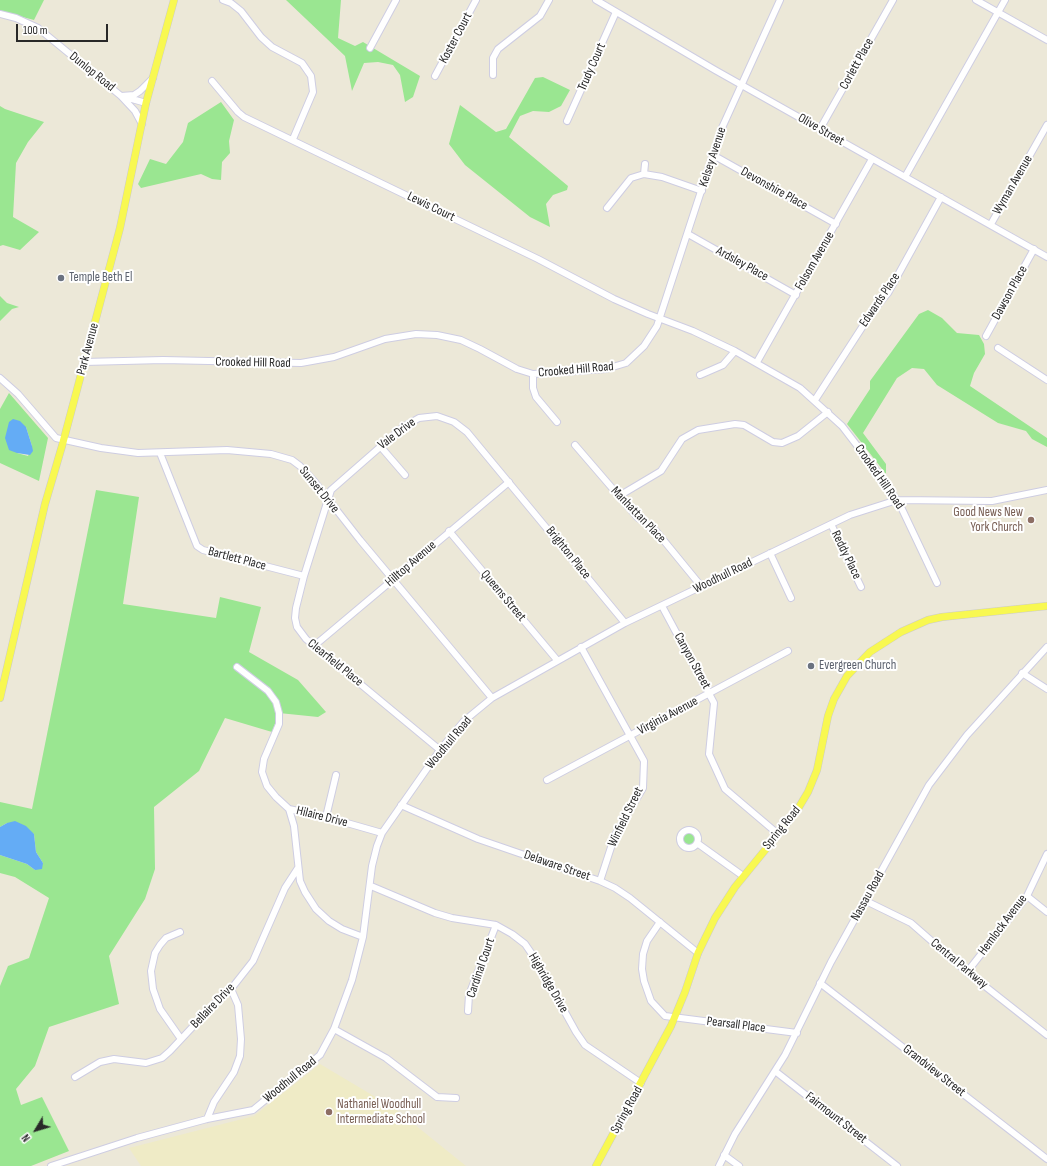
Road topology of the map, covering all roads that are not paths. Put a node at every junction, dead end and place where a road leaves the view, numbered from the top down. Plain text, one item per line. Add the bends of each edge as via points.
1 (174, 0) edge
2 (223, 0) edge
3 (396, 0) edge
4 (476, 0) edge
5 (549, 0) edge
6 (596, 0) edge
7 (780, 0) edge
8 (893, 0) edge
9 (976, 0) edge
10 (1005, 0) edge
11 (616, 12) junction
12 (998, 13) junction
13 (0, 14) edge
14 (1047, 40) edge
15 (370, 48) dead end
16 (493, 75) dead end
17 (435, 76) dead end
18 (154, 78) junction
19 (212, 81) dead end
20 (742, 84) junction
21 (121, 96) junction
22 (146, 103) junction
23 (567, 121) dead end
24 (142, 124) junction
25 (1047, 125) edge
26 (820, 129) junction
27 (293, 139) junction
28 (713, 155) junction
29 (872, 159) junction
30 (645, 164) dead end
31 (644, 174) junction
32 (905, 177) junction
33 (702, 191) junction
34 (941, 197) junction
35 (607, 208) dead end
36 (836, 224) junction
37 (990, 224) junction
38 (688, 234) junction
39 (1034, 249) junction
40 (1047, 257) edge
41 (796, 295) junction
42 (660, 318) junction
43 (986, 336) dead end
44 (998, 348) dead end
45 (735, 351) junction
46 (84, 362) junction
47 (757, 362) junction
48 (533, 374) junction
49 (700, 374) dead end
50 (0, 378) edge
51 (1047, 380) edge
52 (815, 400) junction
53 (828, 412) junction
54 (557, 422) dead end
55 (64, 440) junction
56 (575, 444) dead end
57 (380, 446) junction
58 (160, 453) junction
59 (405, 475) dead end
60 (509, 482) junction
61 (1047, 490) edge
62 (619, 496) junction
63 (328, 500) junction
64 (897, 500) junction
65 (831, 524) junction
66 (449, 531) junction
67 (770, 553) junction
68 (304, 576) junction
69 (393, 580) junction
70 (937, 583) dead end
71 (701, 586) junction
72 (861, 587) dead end
73 (791, 598) dead end
74 (662, 606) junction
75 (1047, 606) edge
76 (625, 624) junction
77 (314, 646) junction
78 (581, 647) junction
79 (1047, 647) edge
80 (788, 651) dead end
81 (557, 660) junction
82 (237, 667) dead end
83 (1022, 673) junction
84 (1047, 689) edge
85 (710, 693) junction
86 (0, 698) edge
87 (492, 698) junction
88 (630, 736) junction
89 (440, 750) junction
90 (336, 776) dead end
91 (547, 780) dead end
92 (401, 805) junction
93 (289, 809) junction
94 (326, 817) junction
95 (382, 833) junction
96 (778, 834) junction
97 (698, 843) dead end
98 (1047, 854) edge
99 (298, 868) junction
100 (743, 876) junction
101 (600, 880) junction
102 (371, 886) junction
103 (1027, 896) junction
104 (866, 901) junction
105 (1047, 912) edge
106 (660, 922) junction
107 (496, 925) junction
108 (180, 932) dead end
109 (364, 937) junction
110 (698, 953) junction
111 (967, 972) junction
112 (820, 983) junction
113 (232, 989) junction
114 (468, 1011) dead end
115 (675, 1018) junction
116 (334, 1029) junction
117 (797, 1033) junction
118 (1047, 1035) edge
119 (181, 1039) junction
120 (775, 1071) junction
121 (75, 1077) dead end
122 (641, 1084) junction
123 (456, 1098) dead end
124 (207, 1119) junction
125 (724, 1154) junction
126 (1047, 1160) edge
127 (51, 1166) edge
128 (596, 1166) edge
129 (719, 1166) edge
130 (738, 1166) edge
131 (897, 1166) edge

1 - 18 main road, Park Avenue
2 - 27 street via 242,11 261,36 272,46 302,63 312,76 313,92
3 - 15 street
4 - 17 street, Koster Court
5 - 16 street via 540,16 498,49 493,58
6 - 11 street, Olive Street
7 - 20 street, Kelsey Avenue
8 - 26 street, Corlett Place
9 - 12 street
10 - 12 street
11 - 20 street, Olive Street
11 - 23 street, Trudy Court
12 - 14 street
12 - 32 street
13 - 21 street, Dunlop Road via 38,28
18 - 21 street, Dunlop Road via 134,95
18 - 22 main road, Park Avenue
19 - 27 street, Lewis Court via 238,112
20 - 26 street, Olive Street
20 - 28 street, Kelsey Avenue via 721,130
21 - 22 street, Dunlop Road
21 - 24 street, Dunlop Road via 135,111
22 - 24 main road, Park Avenue
24 - 46 main road, Park Avenue via 120,228
25 - 37 street, Wyman Avenue
26 - 29 street, Olive Street
27 - 42 street, Lewis Court via 614,299
28 - 33 street, Kelsey Avenue
28 - 36 street, Devonshire Place
29 - 32 street, Olive Street
29 - 36 street, Folsom Avenue
30 - 31 street
31 - 33 street via 662,177
31 - 35 street via 631,178
32 - 34 street, Olive Street
33 - 38 street, Kelsey Avenue
34 - 37 street, Olive Street
34 - 52 street, Edwards Place via 888,293 872,312
36 - 41 street, Folsom Avenue
37 - 39 street, Olive Street
38 - 41 street, Ardsley Place
38 - 42 street, Kelsey Avenue
39 - 40 street, Olive Street
39 - 43 street, Dawson Place
41 - 47 street, Folsom Avenue
42 - 45 street, Crooked Hill Road
42 - 48 street, Crooked Hill Road via 644,346 626,363 591,371
44 - 51 street
45 - 47 street, Crooked Hill Road
45 - 49 street via 723,365
46 - 48 street, Crooked Hill Road via 163,360 301,363 334,357 385,338 416,334 461,340 517,369
46 - 55 main road, Park Avenue
47 - 52 street, Crooked Hill Road
48 - 54 street via 532,388 536,397
50 - 55 street via 18,394 56,438
52 - 53 street, Crooked Hill Road
53 - 62 street via 798,436 782,443 773,442 744,425 734,424 698,430 679,442 661,471
53 - 64 street, Crooked Hill Road via 863,453
55 - 58 street, Sunset Drive via 101,448
55 - 86 main road, Park Avenue via 44,504
56 - 62 street, Manhattan Place
57 - 59 street
57 - 60 street, Vale Drive via 403,427 419,418 437,416 454,422 467,432
57 - 63 street, Vale Drive via 331,490
58 - 63 street, Sunset Drive via 227,450 283,457 300,466
58 - 68 street, Bartlett Place via 197,546
60 - 66 street, Hilltop Avenue
60 - 76 street, Brighton Place
61 - 64 street, Woodhull Road via 992,501
62 - 71 street, Manhattan Place via 637,517 656,531
63 - 68 street, Clearfield Place
63 - 69 street, Sunset Drive
64 - 65 street, Woodhull Road
64 - 70 street, Crooked Hill Road
65 - 67 street, Woodhull Road
65 - 72 street, Reddy Place
66 - 69 street, Hilltop Avenue
66 - 81 street, Queens Street
67 - 71 street, Woodhull Road
67 - 73 street
68 - 77 street, Clearfield Place via 295,618 301,634
69 - 77 street, Hilltop Avenue
69 - 87 street, Sunset Drive
71 - 74 street, Woodhull Road
74 - 76 street, Woodhull Road
74 - 85 street, Canyon Street
75 - 96 main road, Spring Road via 928,620 901,632 870,652 857,664 840,688 828,716 817,770 808,792
76 - 78 street, Woodhull Road
77 - 89 street, Clearfield Place
78 - 81 street, Woodhull Road
78 - 88 street, Winfield Street
79 - 83 street, Nassau Road
80 - 85 street, Virginia Avenue
81 - 87 street, Woodhull Road
82 - 93 street, Hilaire Drive via 268,691 276,702 279,724 264,759 262,772 267,786
83 - 84 street
83 - 104 street, Nassau Road via 938,771
85 - 88 street, Virginia Avenue
85 - 96 street, Canyon Street via 714,702 709,754 725,789
87 - 89 street, Woodhull Road via 464,721
88 - 91 street, Virginia Avenue
88 - 101 street, Winfield Street via 644,762 643,788 615,835
89 - 92 street, Woodhull Road
90 - 94 street
92 - 95 street, Woodhull Road
92 - 101 street, Delaware Street via 478,839
93 - 94 street, Hilaire Drive
93 - 99 street via 294,826
94 - 95 street, Hilaire Drive
95 - 102 street, Woodhull Road via 372,866
96 - 100 main road, Spring Road
97 - 100 street
98 - 103 street, Hemlock Avenue
99 - 109 street via 300,881 316,909 342,929
99 - 113 street, Bellaire Drive via 285,888 253,961
100 - 110 main road, Spring Road via 726,899
101 - 106 street, Delaware Street via 630,898
102 - 107 street, Highridge Drive via 452,918
102 - 109 street, Woodhull Road
103 - 105 street
103 - 111 street, Hemlock Avenue
104 - 111 street, Central Parkway via 911,923
104 - 112 street, Nassau Road
106 - 110 street, Delaware Street
106 - 115 street, Pearsall Place via 647,941 642,969 651,1001 664,1016
107 - 114 street, Cardinal Court via 469,994
107 - 122 street, Highridge Drive via 525,944 585,1045
108 - 119 street via 166,938 160,945 150,971 160,1009
109 - 116 street, Woodhull Road
110 - 115 main road, Spring Road
111 - 118 street, Central Parkway
112 - 117 street, Nassau Road
112 - 126 street, Grandview Street
113 - 119 street, Bellaire Drive
113 - 124 street via 238,1005 240,1056 234,1072 214,1102
115 - 117 street, Pearsall Place
115 - 122 main road, Spring Road
116 - 123 street via 386,1058 437,1097
116 - 124 street, Woodhull Road via 320,1055 253,1110
117 - 120 street, Nassau Road
119 - 121 street, Bellaire Drive via 162,1058 146,1063 114,1059 100,1062
120 - 125 street, Nassau Road
120 - 131 street, Fairmount Street
122 - 128 main road, Spring Road
124 - 127 street, Woodhull Road via 137,1138
125 - 129 street, Nassau Road
125 - 130 street

